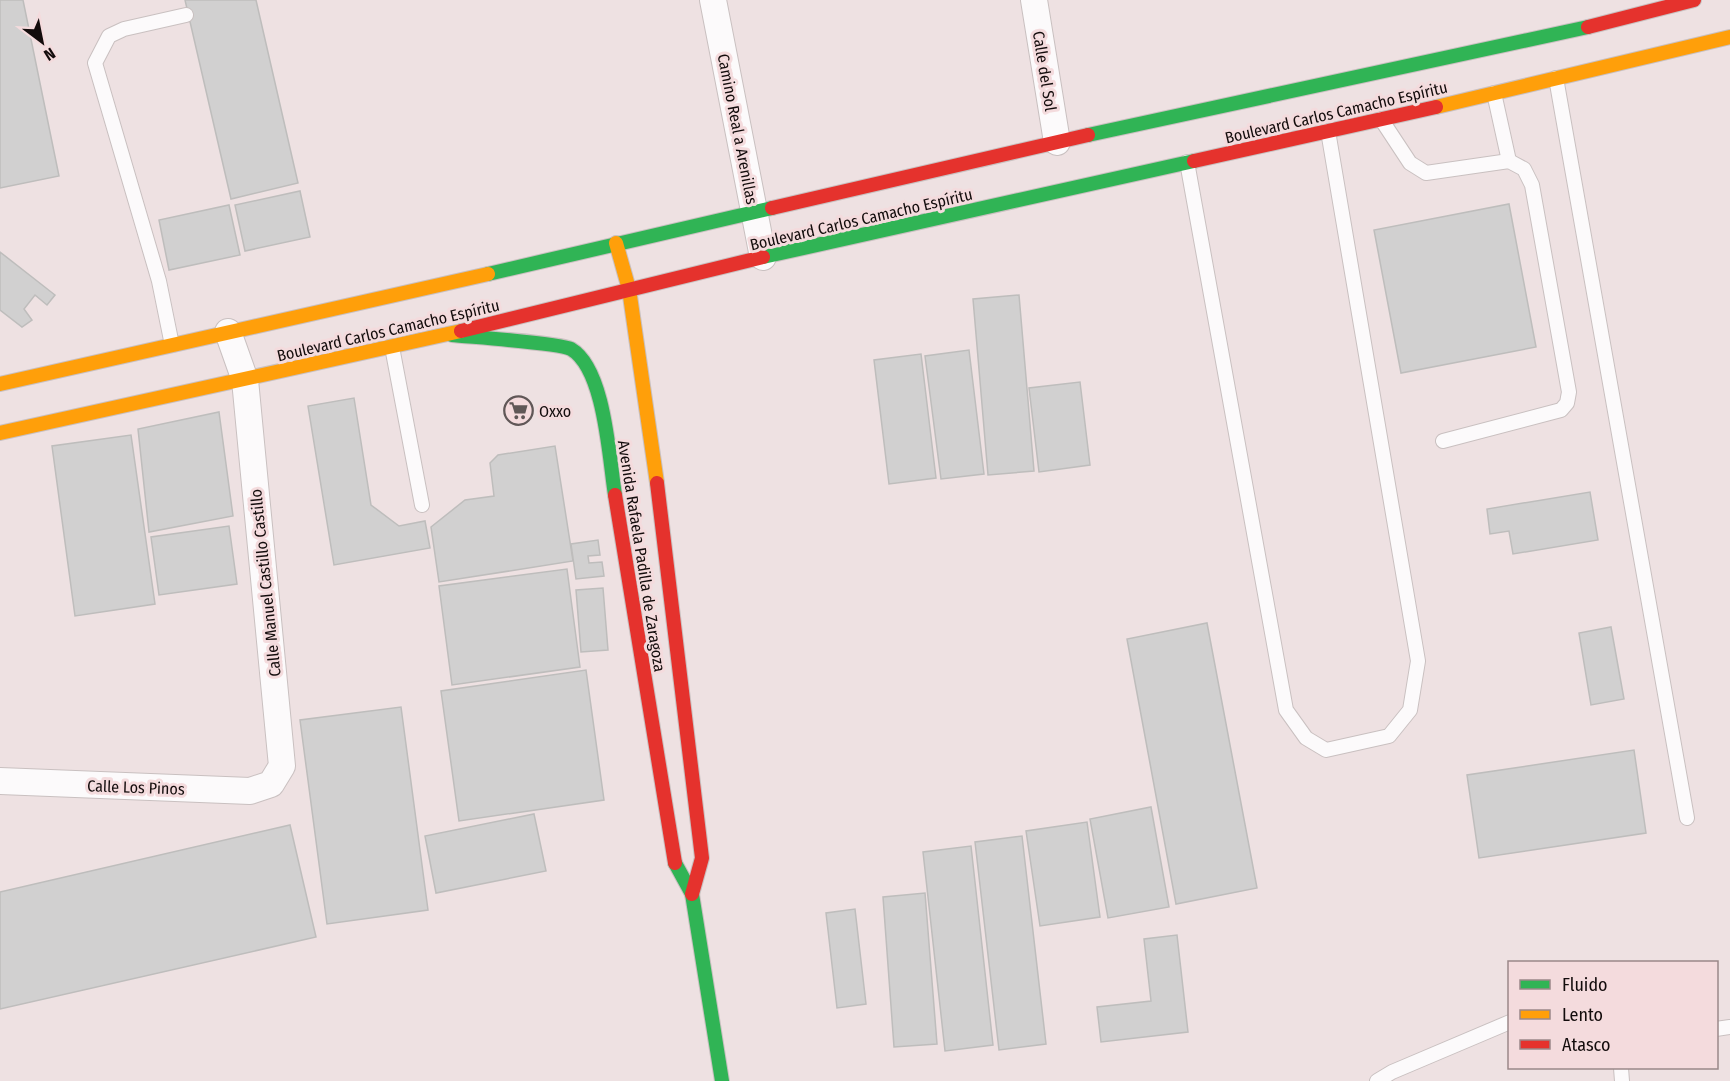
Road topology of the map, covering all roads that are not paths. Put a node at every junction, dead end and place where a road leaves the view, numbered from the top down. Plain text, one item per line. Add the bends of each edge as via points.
1 (713, 0) edge
2 (1034, 0) edge
3 (1694, 0) edge
4 (186, 15) dead end
5 (1730, 37) edge
6 (1556, 78) junction
7 (1494, 93) junction
8 (1381, 119) junction
9 (1328, 131) junction
10 (1057, 142) junction
11 (1509, 161) junction
12 (1187, 162) junction
13 (754, 211) junction
14 (616, 243) junction
15 (763, 257) junction
16 (629, 289) junction
17 (228, 332) junction
18 (450, 334) junction
19 (172, 345) junction
20 (392, 347) junction
21 (245, 380) junction
22 (0, 384) edge
23 (0, 433) edge
24 (1443, 441) dead end
25 (422, 505) dead end
26 (0, 781) edge
27 (271, 784) joint
28 (1687, 818) dead end
29 (692, 894) junction
30 (1508, 1022) edge
31 (722, 1081) edge
32 (1377, 1081) edge

1 - 13 street, Camino Real a Arenillas
2 - 10 street, Calle del Sol
3 - 10 main road, Boulevard Carlos Camacho Espíritu via 1546,37
4 - 19 lane via 109,36 95,63 159,281
5 - 6 main road, Boulevard Carlos Camacho Espíritu
6 - 7 main road, Boulevard Carlos Camacho Espíritu
6 - 28 lane
7 - 8 main road, Boulevard Carlos Camacho Espíritu
7 - 11 lane
8 - 9 main road, Boulevard Carlos Camacho Espíritu
8 - 11 lane via 1410,163 1426,173
9 - 12 main road, Boulevard Carlos Camacho Espíritu
9 - 12 lane via 1418,661 1410,710 1389,736 1326,750 1306,738 1286,710
10 - 13 main road, Boulevard Carlos Camacho Espíritu
11 - 24 lane via 1524,169 1532,185 1569,392 1567,403 1561,410
12 - 15 main road, Boulevard Carlos Camacho Espíritu
13 - 14 main road, Boulevard Carlos Camacho Espíritu
13 - 15 street, Camino Real a Arenillas
14 - 16 main road, Avenida Rafaela Padilla de Zaragoza
14 - 17 main road, Boulevard Carlos Camacho Espíritu
15 - 16 main road, Boulevard Carlos Camacho Espíritu
16 - 18 main road, Boulevard Carlos Camacho Espíritu
16 - 29 main road, Avenida Rafaela Padilla de Zaragoza via 634,356 702,858
17 - 19 main road, Boulevard Carlos Camacho Espíritu
17 - 21 street, Calle Manuel Castillo Castillo
18 - 20 main road, Boulevard Carlos Camacho Espíritu
18 - 29 main road, Avenida Rafaela Padilla de Zaragoza via 570,348 593,363 674,862
19 - 22 main road, Boulevard Carlos Camacho Espíritu
20 - 21 main road, Boulevard Carlos Camacho Espíritu
20 - 25 lane
21 - 23 main road, Boulevard Carlos Camacho Espíritu
21 - 27 street, Calle Manuel Castillo Castillo via 282,766
26 - 27 street, Calle Los Pinos via 250,791
29 - 31 main road, Avenida Rafaela Padilla de Zaragoza
30 - 32 lane

